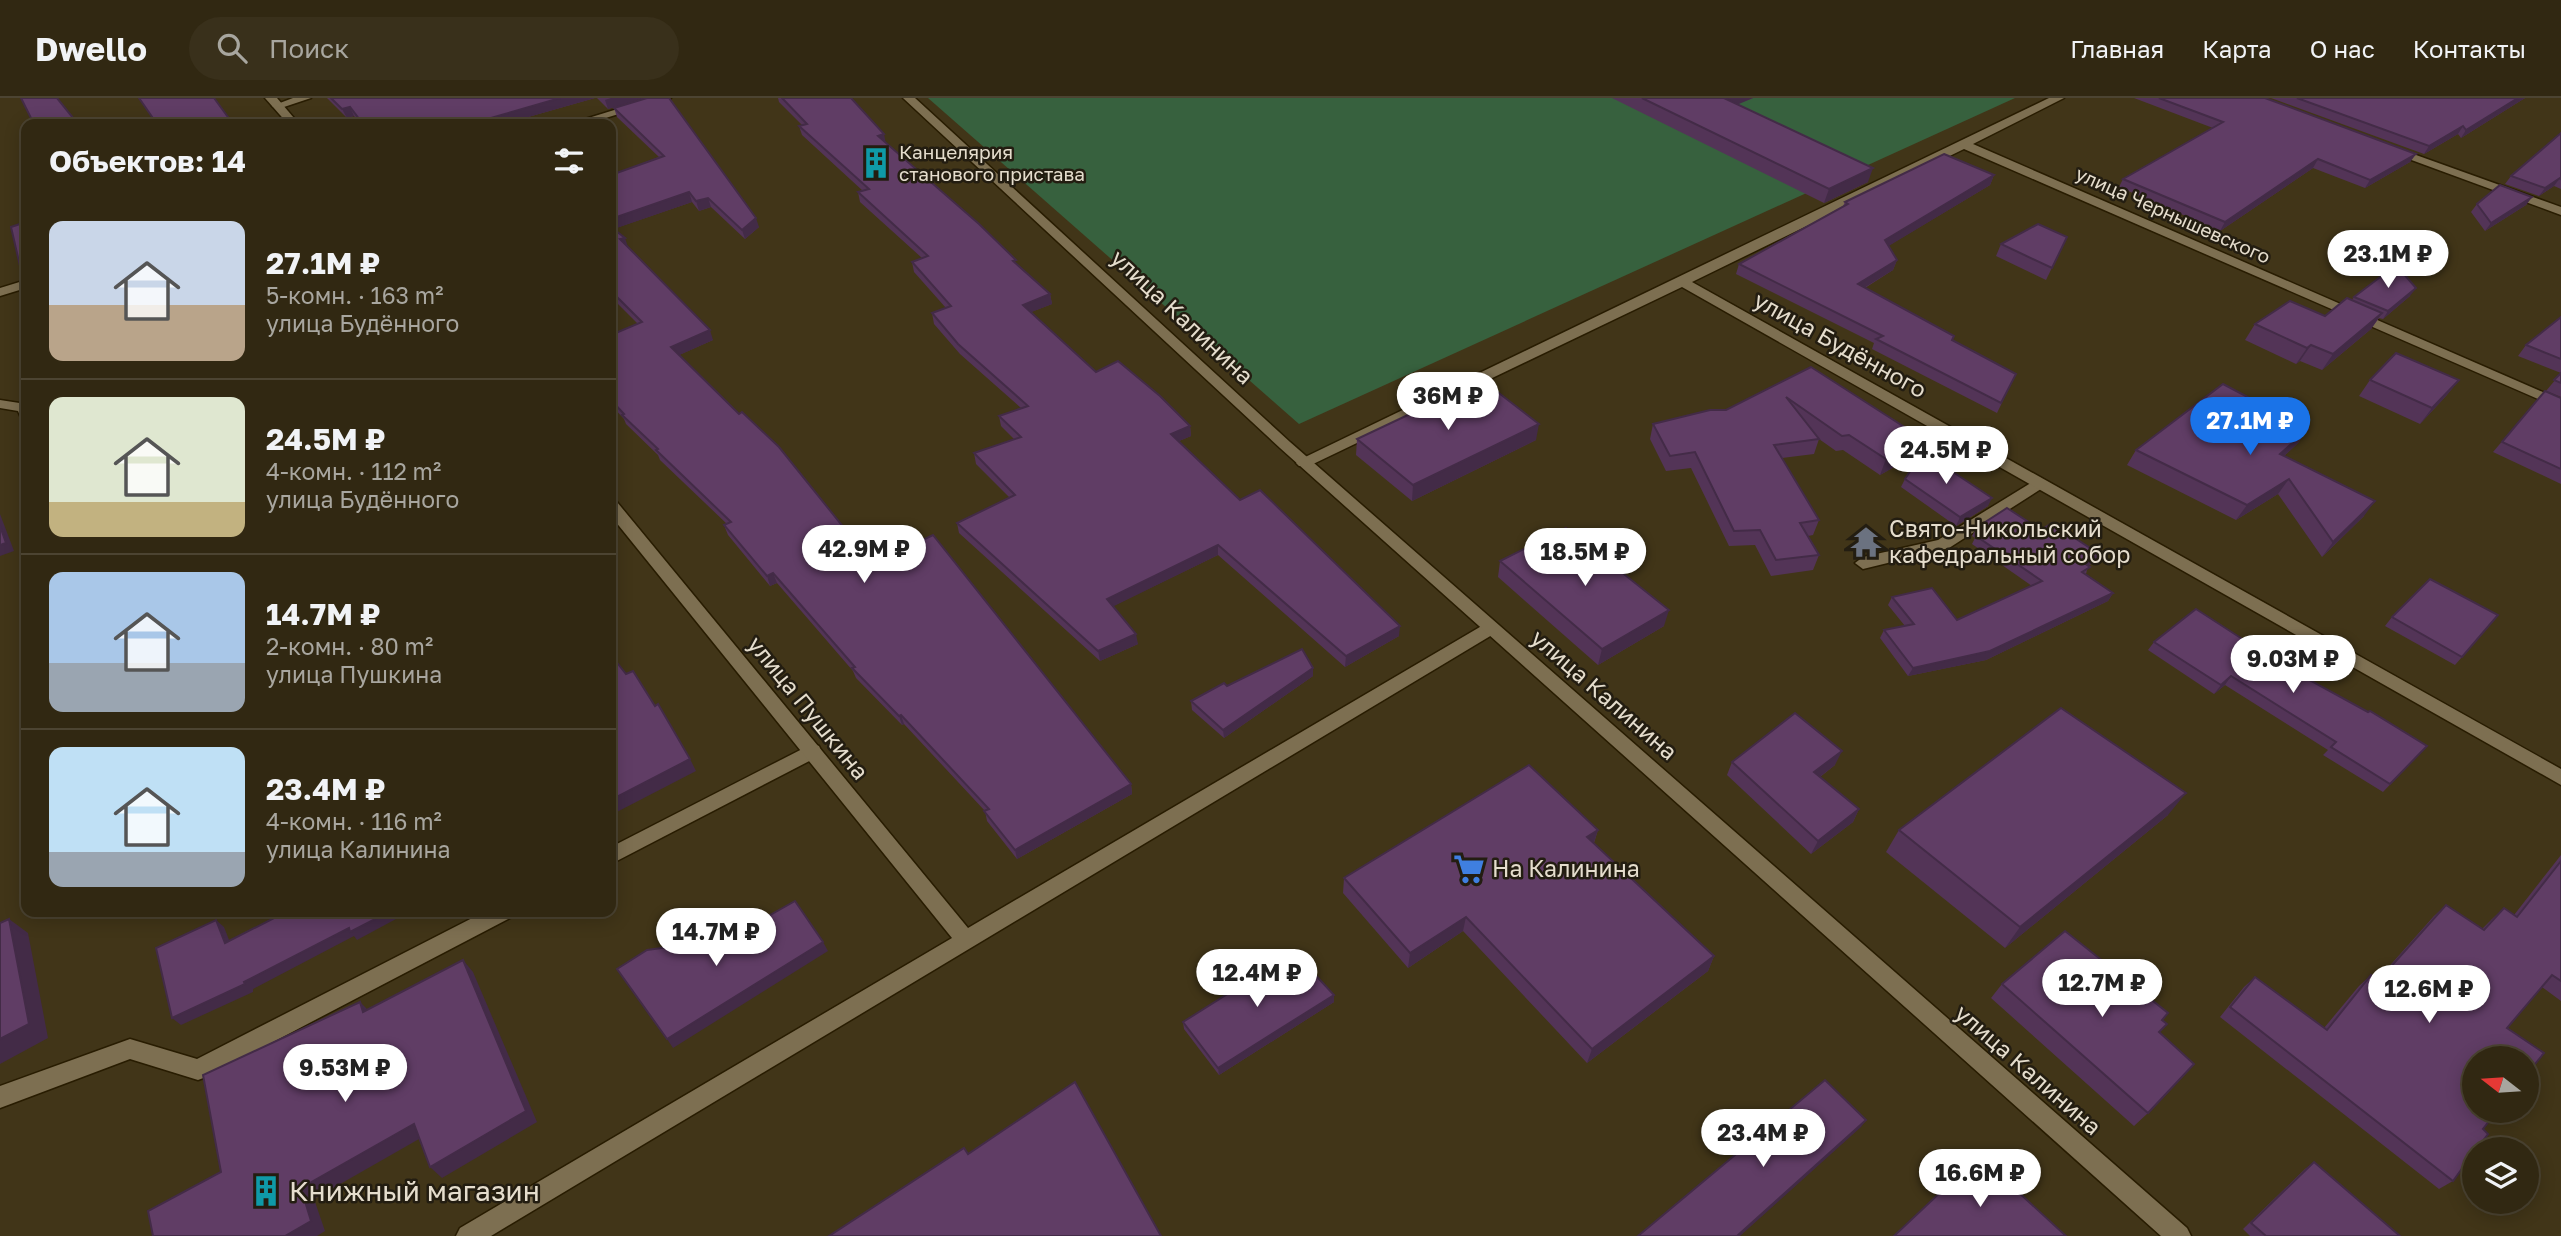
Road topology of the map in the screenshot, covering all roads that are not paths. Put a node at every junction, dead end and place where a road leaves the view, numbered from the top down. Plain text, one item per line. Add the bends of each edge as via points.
1 (305, 98) edge
2 (665, 98) edge
3 (909, 98) edge
4 (2058, 98) edge
5 (274, 102) edge
6 (289, 119) edge
7 (592, 119) edge
8 (1963, 144) junction
9 (2381, 145) edge
10 (2561, 211) edge
11 (1682, 282) junction
12 (21, 286) edge
13 (0, 292) edge
14 (0, 404) edge
15 (2561, 405) edge
16 (21, 408) edge
17 (1304, 463) junction
18 (2039, 483) junction
19 (616, 512) edge
20 (1863, 563) dead end
21 (1491, 628) junction
22 (812, 751) junction
23 (2561, 778) edge
24 (616, 853) edge
25 (493, 917) edge
26 (966, 940) junction
27 (0, 1097) edge
28 (468, 1236) edge
29 (2179, 1236) edge

1 - 5 street
2 - 7 street
3 - 17 street, улица Калинина
4 - 8 street
5 - 6 street
8 - 11 street
8 - 15 street, улица Чернышевского
9 - 10 street
11 - 17 street
11 - 18 street, улица Будённого
12 - 13 street
14 - 16 street
17 - 21 street, улица Калинина
18 - 20 street via 1942,544
18 - 23 street, улица Будённого
19 - 22 street, улица Пушкина
21 - 26 street
21 - 29 street, улица Калинина
22 - 24 street
22 - 26 street, улица Пушкина
25 - 27 street via 198,1070 131,1049
26 - 28 street

